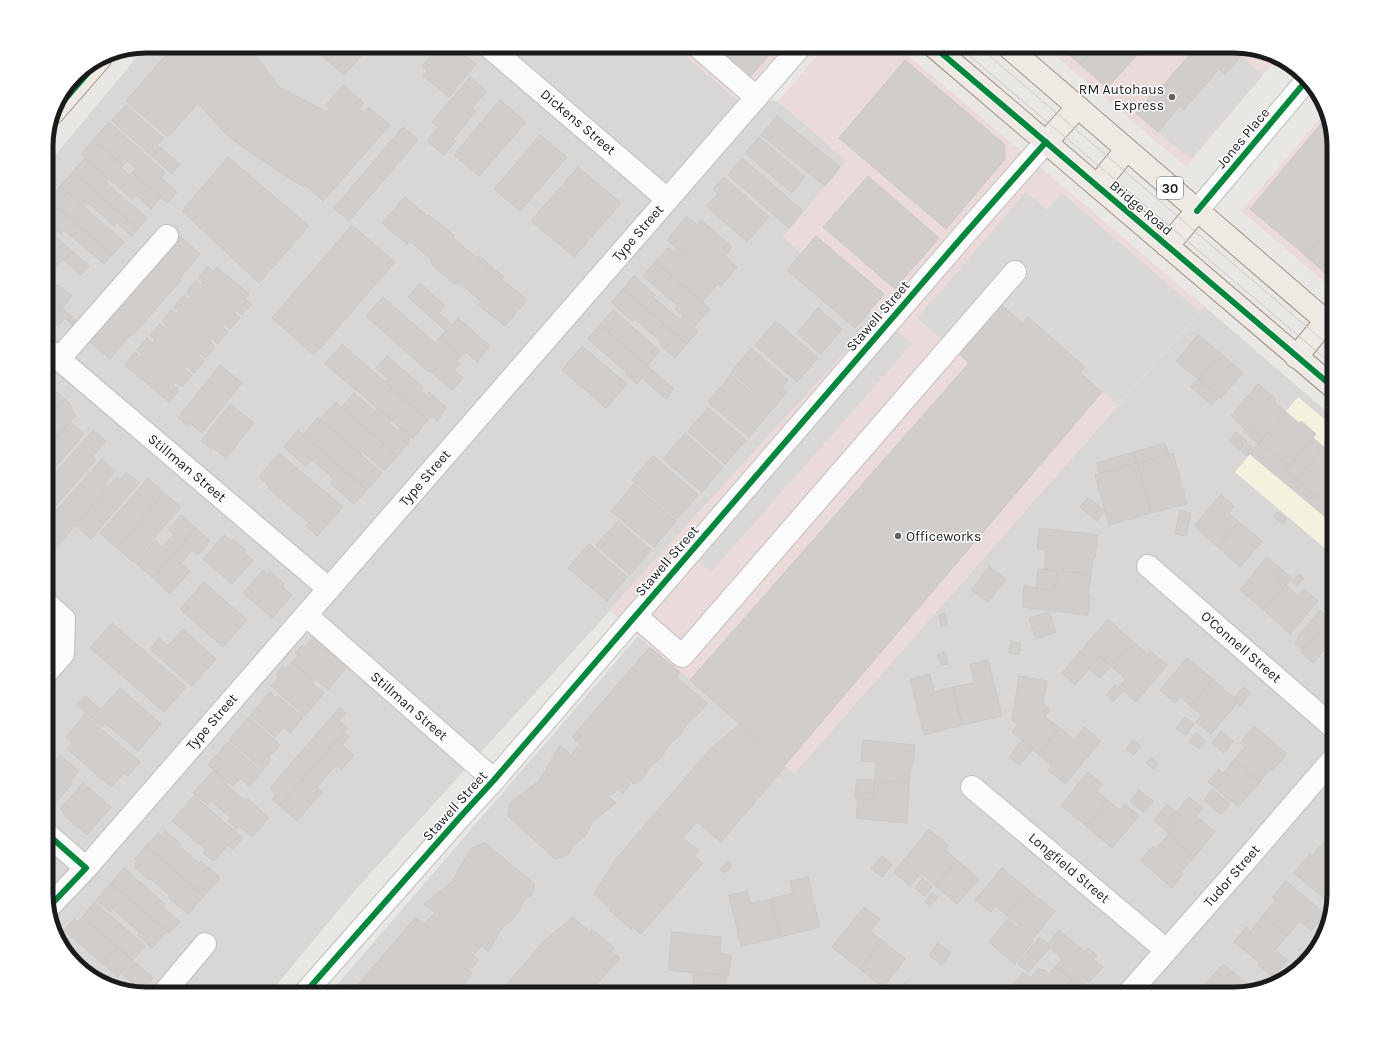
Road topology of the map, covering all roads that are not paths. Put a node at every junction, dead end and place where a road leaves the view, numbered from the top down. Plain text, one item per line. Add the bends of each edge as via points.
1 (496, 53) edge
2 (705, 53) edge
3 (795, 53) edge
4 (941, 53) edge
5 (1015, 53) edge
6 (86, 75) edge
7 (1303, 84) edge
8 (70, 94) edge
9 (756, 97) junction
10 (1078, 107) junction
11 (1046, 142) junction
12 (1126, 150) junction
13 (1097, 186) junction
14 (667, 199) junction
15 (1197, 211) junction
16 (167, 236) dead end
17 (1167, 246) junction
18 (1015, 272) dead end
19 (1327, 321) edge
20 (1327, 327) edge
21 (53, 354) edge
22 (1296, 357) junction
23 (1327, 382) edge
24 (1148, 566) dead end
25 (329, 589) junction
26 (53, 609) edge
27 (306, 615) junction
28 (636, 616) junction
29 (53, 665) edge
30 (1327, 722) edge
31 (1327, 766) edge
32 (494, 780) junction
33 (972, 787) dead end
34 (53, 839) edge
35 (86, 868) junction
36 (53, 902) edge
37 (206, 944) dead end
38 (1166, 950) junction
39 (169, 987) edge
40 (310, 987) edge
41 (1134, 987) edge

1 - 14 street, Dickens Street
2 - 9 street
3 - 9 street, Type Street
4 - 11 main road, Bridge Road
5 - 10 main road, 30
6 - 8 main road
7 - 15 street, Jones Place
9 - 14 street, Type Street
10 - 11 main road
10 - 12 main road, 30
11 - 13 main road, Bridge Road
11 - 28 street, Stawell Street
12 - 13 main road
12 - 15 main road, 30
13 - 17 main road, Bridge Road
14 - 25 street, Type Street
15 - 17 main road
15 - 19 main road, 30
16 - 21 street
17 - 22 main road, Bridge Road
18 - 28 street via 682,656
20 - 22 main road
21 - 25 street, Stillman Street
22 - 23 main road, Bridge Road
24 - 30 street, O'Connell Street
25 - 27 street, Type Street
26 - 29 street via 64,619 63,654
27 - 32 street, Stillman Street
27 - 35 street, Type Street
28 - 32 street, Stawell Street
31 - 38 street, Tudor Street
32 - 40 street, Stawell Street
33 - 38 street, Longfield Street
34 - 35 street
35 - 36 street, Type Street
37 - 39 street
38 - 41 street, Tudor Street

